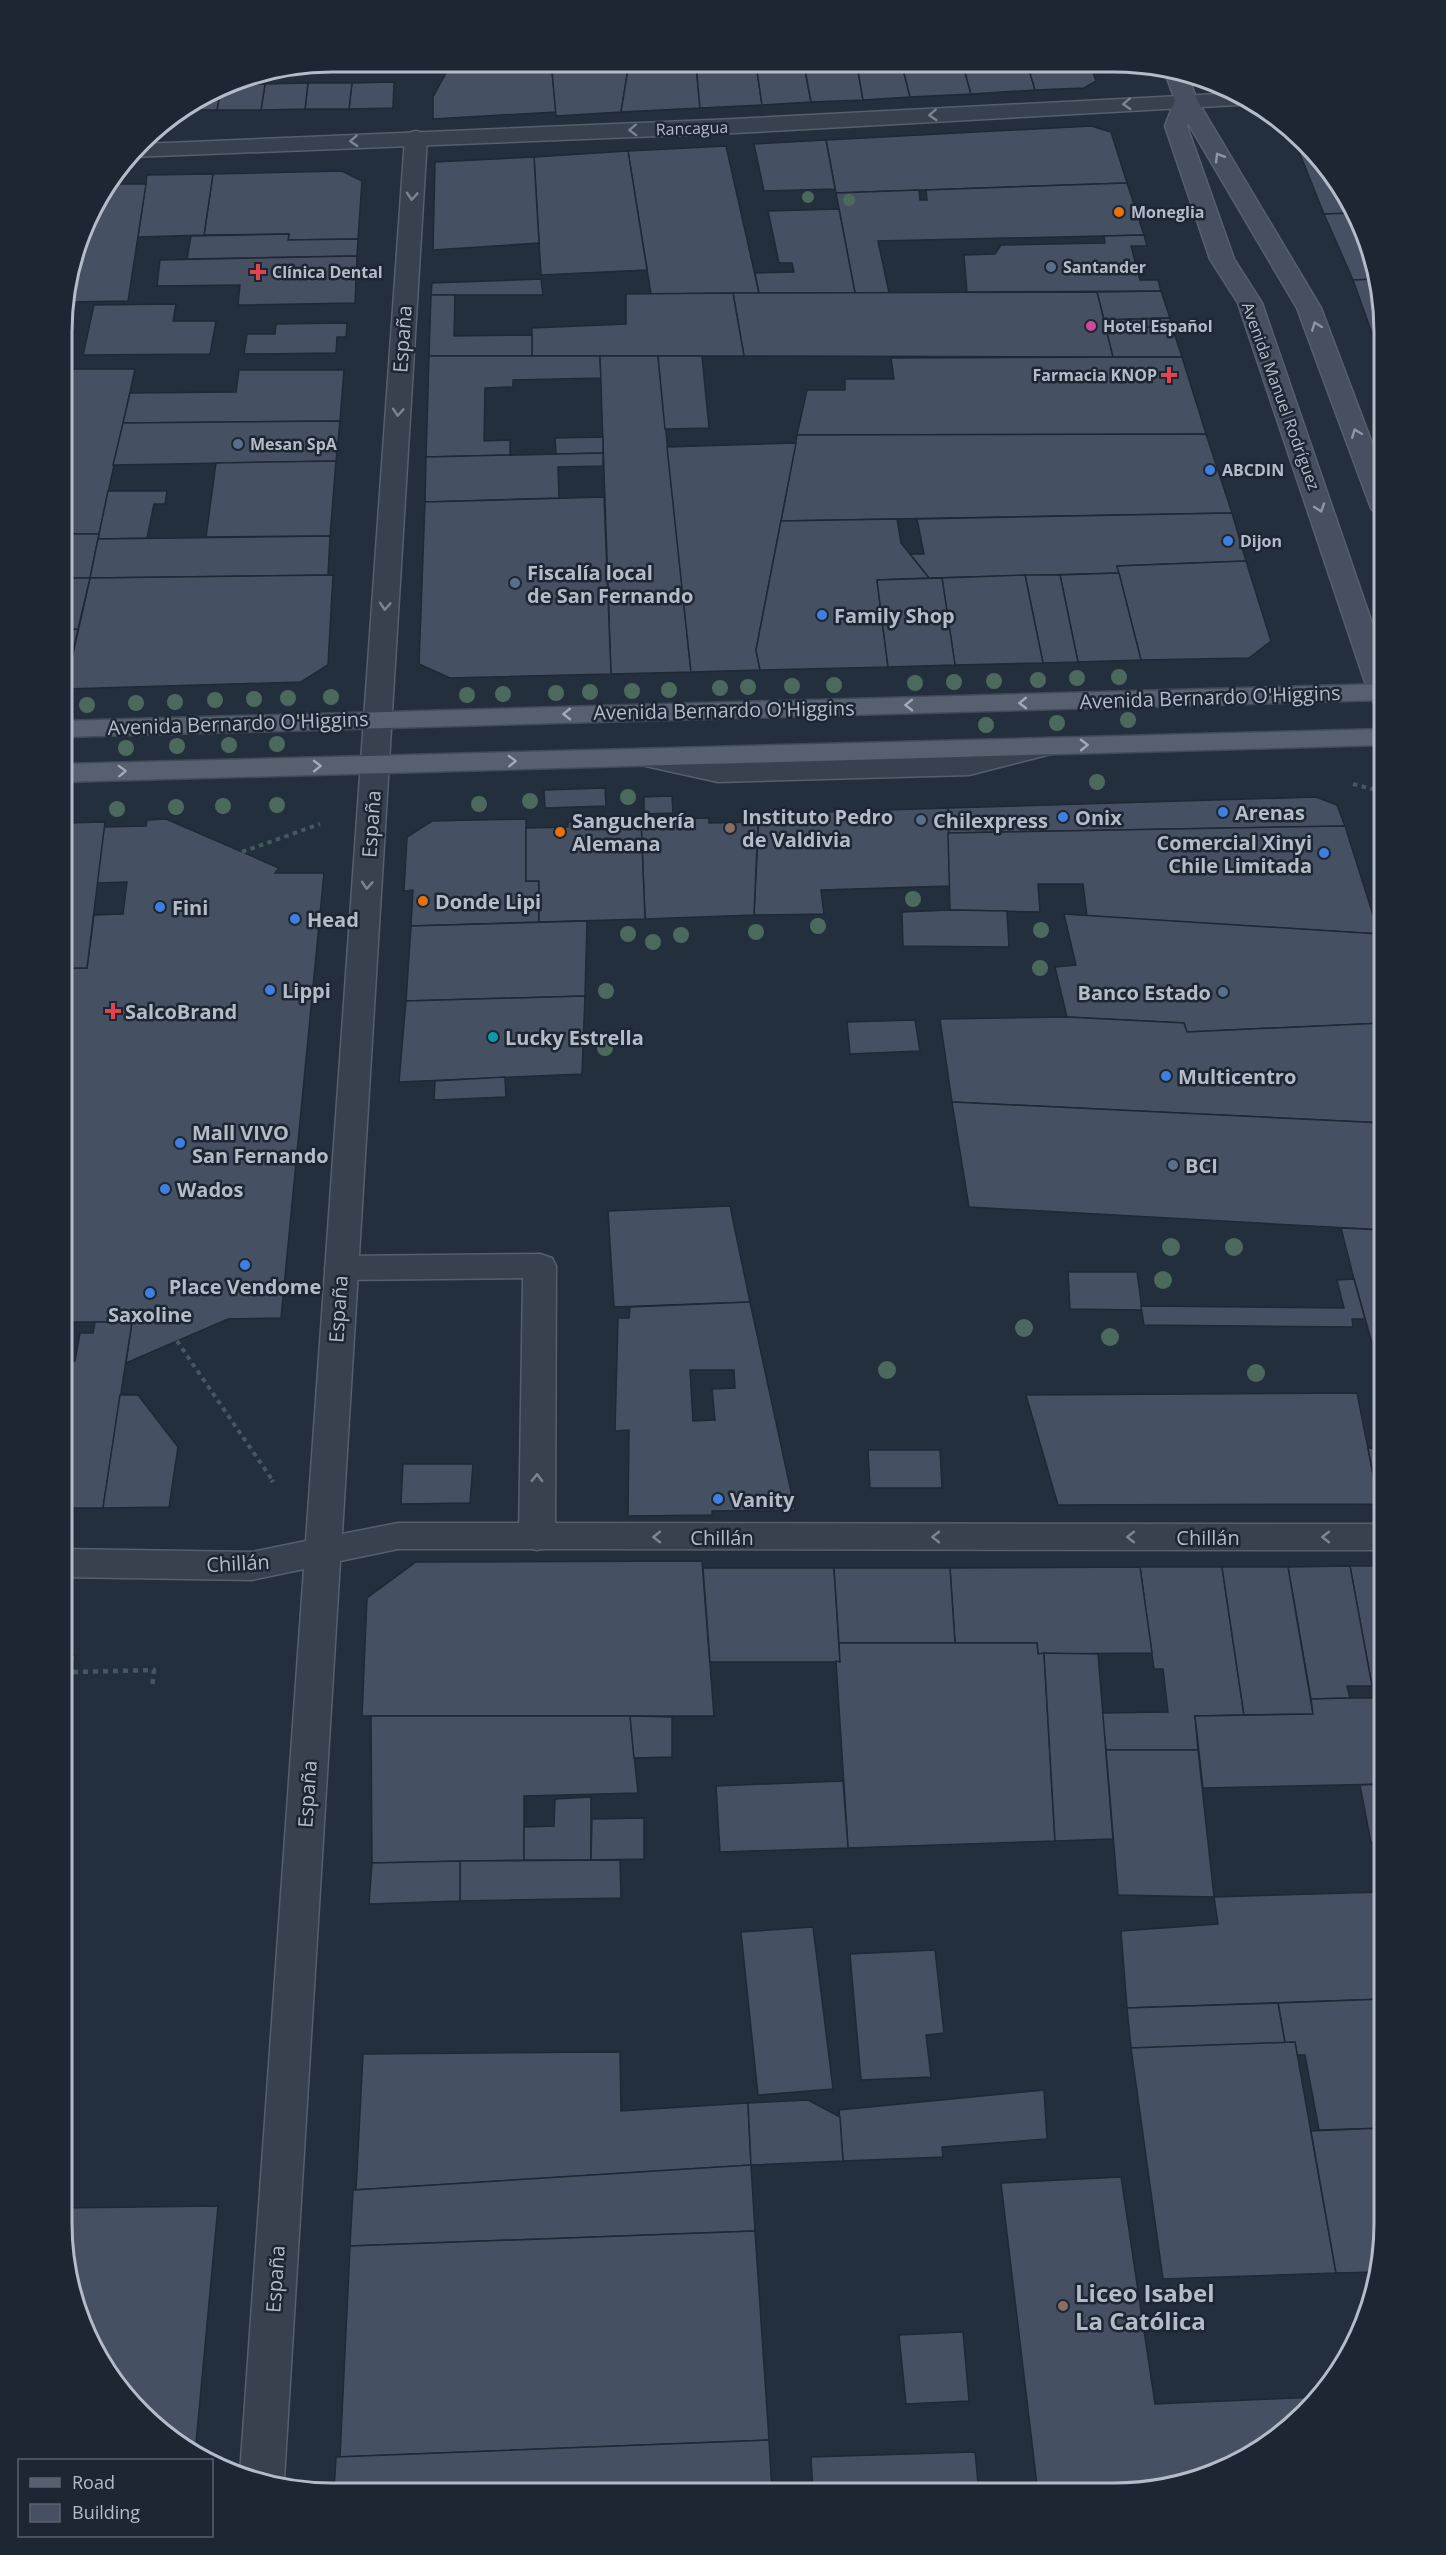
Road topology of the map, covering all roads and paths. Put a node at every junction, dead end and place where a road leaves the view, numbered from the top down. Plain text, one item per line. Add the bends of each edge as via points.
1 (1179, 80) edge
2 (1230, 99) edge
3 (1186, 100) junction
4 (416, 138) junction
5 (146, 151) edge
6 (1374, 481) edge
7 (1374, 664) edge
8 (1374, 693) edge
9 (377, 718) junction
10 (72, 729) edge
11 (1374, 737) edge
12 (1049, 746) joint
13 (642, 757) joint
14 (375, 765) junction
15 (72, 773) edge
16 (326, 821) dead end
17 (242, 852) dead end
18 (341, 1268) junction
19 (177, 1341) dead end
20 (275, 1485) dead end
21 (537, 1537) junction
22 (1374, 1537) edge
23 (321, 1552) junction
24 (72, 1563) edge
25 (73, 1672) dead end
26 (152, 1687) dead end
27 (262, 2473) edge

1 - 3 main road
2 - 3 street, Rancagua
3 -> 4 street, Rancagua via 735,126
6 -> 3 main road via 1309,308
3 -> 7 main road, Avenida Manuel Rodríguez via 1176,126 1222,260 1250,303
4 -> 5 street, Rancagua
4 -> 9 street, España
8 -> 9 main road, Avenida Bernardo O'Higgins
9 - 10 main road, Avenida Bernardo O'Higgins
9 - 14 street, España
12 -> 11 main road
12 - 13 street via 969,766 718,772
14 -> 13 main road
15 -> 14 main road
14 -> 18 street, España
16 - 17 path
21 -> 18 street via 540,1266
18 - 23 street, España
19 - 20 path
22 -> 21 street, Chillán
21 - 23 street, Chillán via 398,1536
23 - 24 street, Chillán via 252,1566
23 - 27 street, España
25 - 26 path via 154,1670

